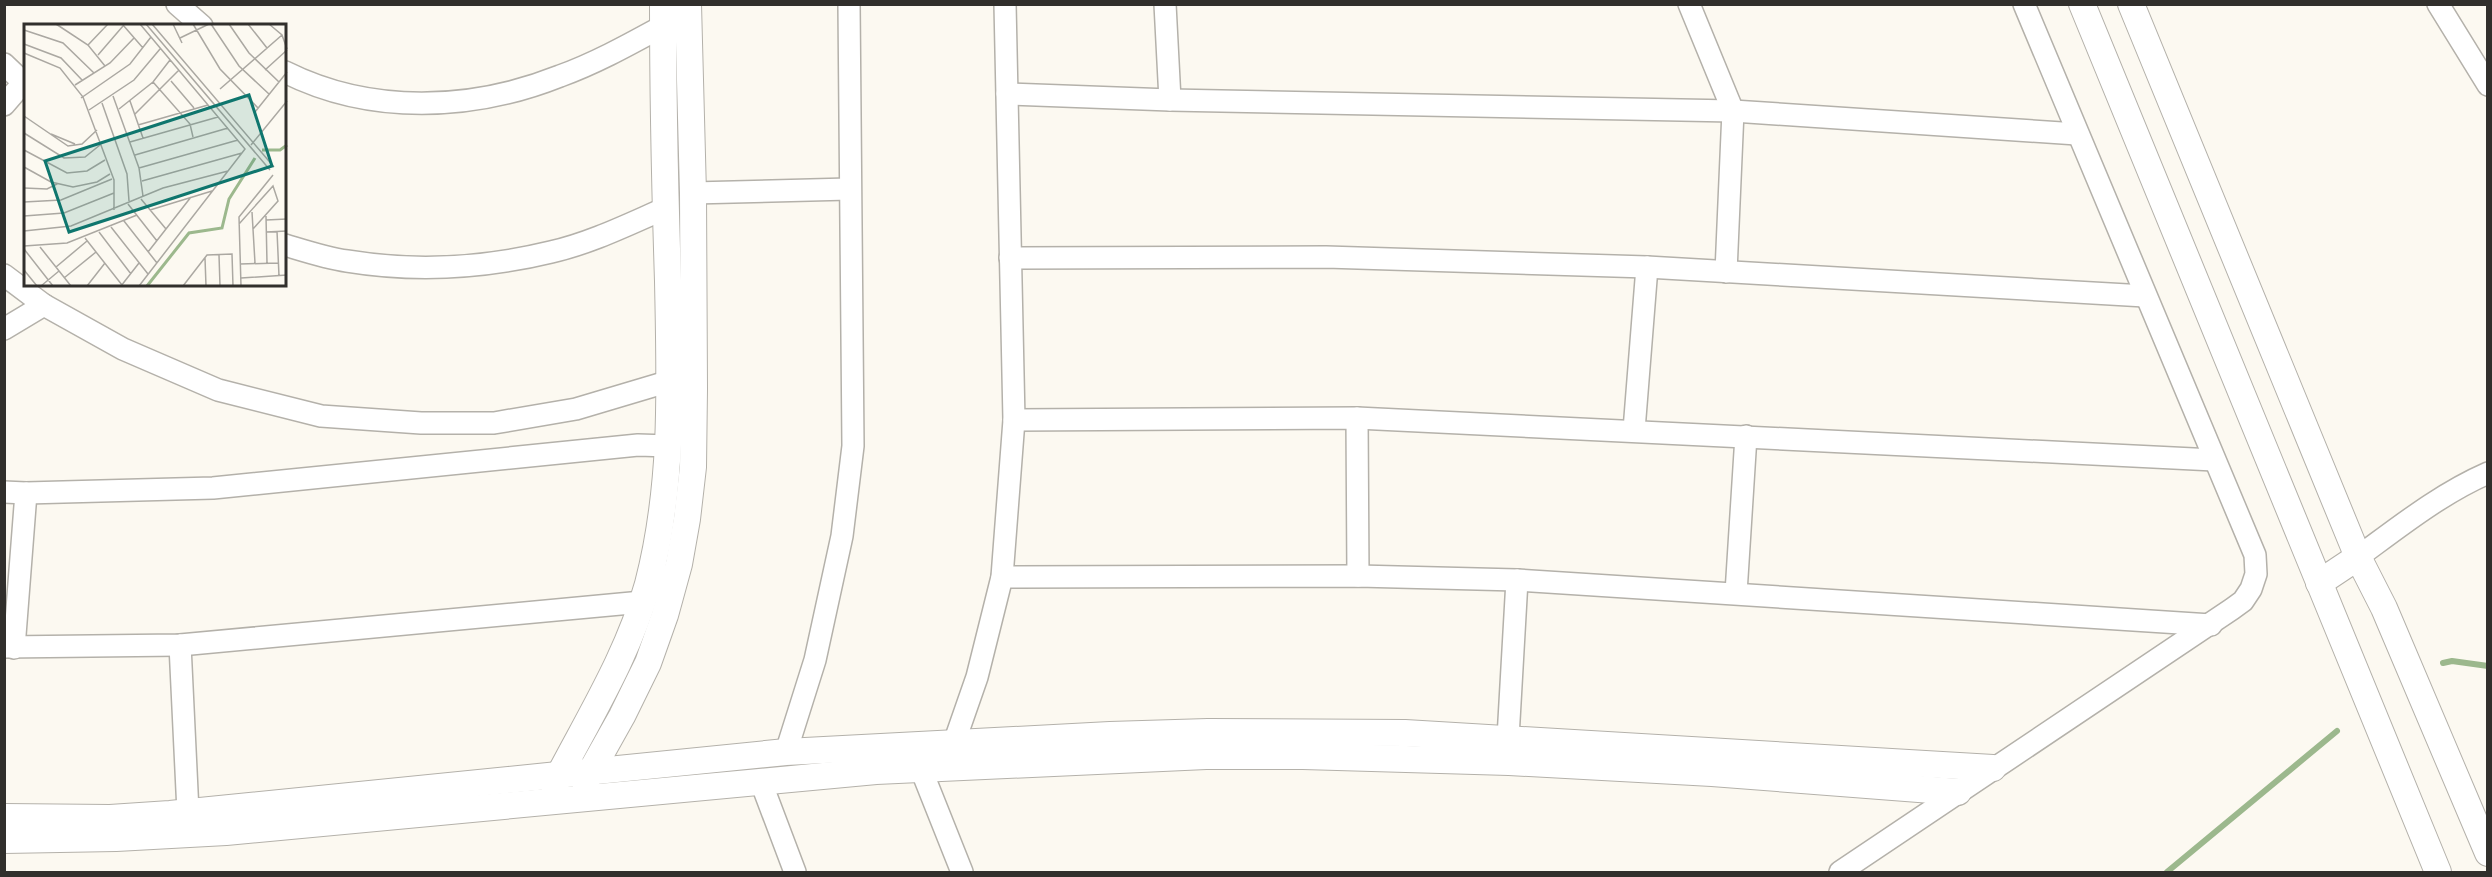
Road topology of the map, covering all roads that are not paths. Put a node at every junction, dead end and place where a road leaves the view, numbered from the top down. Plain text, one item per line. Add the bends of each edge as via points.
1 (177, 4) edge
2 (688, 4) edge
3 (849, 4) edge
4 (1005, 4) edge
5 (1165, 4) edge
6 (1689, 4) edge
7 (2024, 4) edge
8 (2082, 4) edge
9 (2132, 4) edge
10 (2438, 4) edge
11 (663, 15) edge
12 (200, 24) edge
13 (4, 64) edge
14 (286, 72) edge
15 (24, 84) edge
16 (2487, 85) edge
17 (1006, 94) junction
18 (1170, 100) junction
19 (4, 105) edge
20 (1733, 111) junction
21 (2077, 134) junction
22 (849, 189) junction
23 (693, 194) junction
24 (666, 208) junction
25 (286, 245) edge
26 (1010, 258) junction
27 (1647, 267) junction
28 (1726, 272) junction
29 (4, 275) edge
30 (2145, 296) junction
31 (44, 305) junction
32 (4, 329) edge
33 (670, 381) junction
34 (1357, 418) junction
35 (1014, 420) junction
36 (1634, 430) junction
37 (1746, 436) junction
38 (669, 446) junction
39 (2214, 460) junction
40 (2487, 473) edge
41 (4, 492) edge
42 (26, 493) junction
43 (2358, 557) junction
44 (1358, 576) junction
45 (1002, 577) junction
46 (1517, 580) junction
47 (2319, 583) junction
48 (1736, 592) junction
49 (642, 602) junction
50 (2211, 625) junction
51 (180, 645) junction
52 (9, 648) edge
53 (1508, 738) junction
54 (954, 743) junction
55 (1271, 744) junction
56 (786, 752) junction
57 (1993, 768) junction
58 (921, 769) junction
59 (589, 772) junction
60 (559, 775) junction
61 (761, 782) junction
62 (1958, 792) junction
63 (577, 798) junction
64 (545, 801) junction
65 (188, 812) junction
66 (4, 817) edge
67 (4, 840) edge
68 (2487, 853) edge
69 (795, 873) edge
70 (962, 873) edge
71 (1839, 873) edge
72 (2438, 873) edge

1 - 12 street
2 - 23 street
3 - 22 street
4 - 17 street
5 - 18 street
6 - 20 street
7 - 21 street
8 - 47 street
9 - 43 street
10 - 16 street
11 - 14 street via 560,76 504,94 448,104 382,102 310,84
11 - 24 street
13 - 15 street
15 - 19 street
17 - 18 street
17 - 26 street
18 - 20 street
20 - 21 street
20 - 28 street
21 - 30 street
22 - 23 street
22 - 56 street via 853,446 842,536 815,660
23 - 59 street via 693,467 687,519 673,585 648,663
24 - 25 street via 553,252 491,263 424,268 346,261
24 - 33 street
26 - 27 street via 1326,257
26 - 35 street
27 - 28 street
27 - 36 street
28 - 30 street
29 - 31 street
30 - 39 street
31 - 32 street
31 - 33 street via 123,349 218,390 321,416 494,423 576,409
33 - 38 street
34 - 35 street
34 - 36 street
34 - 44 street
35 - 45 street
36 - 37 street
37 - 39 street
37 - 48 street
38 - 42 street via 638,445 213,488
38 - 49 street via 663,505
39 - 50 street via 2255,555 2256,574 2242,601
40 - 43 street via 2426,508
41 - 42 street
42 - 52 street
43 - 47 street
43 - 68 street via 2384,608
44 - 45 street
44 - 46 street
45 - 54 street
46 - 48 street
46 - 53 street
47 - 72 street
48 - 50 street
49 - 51 street
49 - 60 street via 614,672
50 - 57 street
51 - 52 street
51 - 65 street
53 - 55 street via 1405,733
53 - 57 street
54 - 55 street via 1110,735
54 - 56 street
55 - 58 street via 1120,759
55 - 62 street
56 - 59 street
57 - 62 street
58 - 61 street
58 - 70 street
59 - 60 street
59 - 63 street
60 - 64 street
60 - 65 street
61 - 63 street
61 - 69 street
62 - 71 street
63 - 64 street
64 - 67 street via 226,832
65 - 66 street via 110,818

